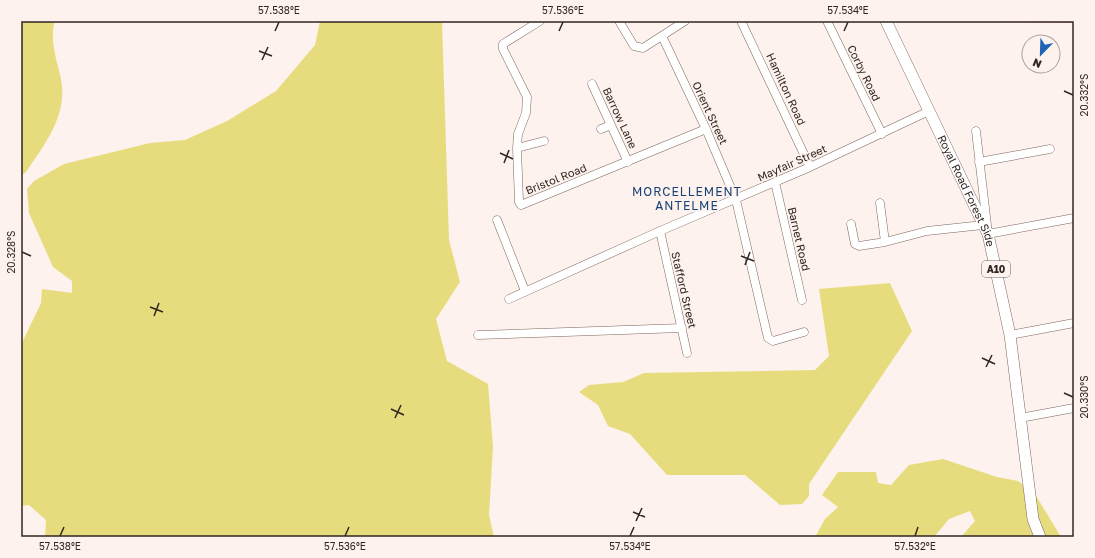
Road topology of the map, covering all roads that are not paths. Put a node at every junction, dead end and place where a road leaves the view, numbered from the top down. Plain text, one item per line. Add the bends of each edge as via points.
1 (540, 21) edge
2 (619, 21) edge
3 (686, 21) edge
4 (741, 21) edge
5 (827, 21) edge
6 (886, 21) edge
7 (662, 36) junction
8 (592, 84) dead end
9 (930, 111) junction
10 (611, 125) junction
11 (601, 129) dead end
12 (706, 129) junction
13 (976, 132) dead end
14 (882, 134) junction
15 (544, 141) dead end
16 (517, 148) junction
17 (1050, 149) dead end
18 (628, 162) junction
19 (979, 162) junction
20 (810, 167) junction
21 (775, 182) junction
22 (736, 200) junction
23 (880, 203) dead end
24 (1074, 218) edge
25 (497, 220) dead end
26 (851, 224) dead end
27 (985, 230) junction
28 (660, 232) junction
29 (885, 242) junction
30 (525, 291) junction
31 (509, 300) dead end
32 (802, 300) dead end
33 (1074, 324) edge
34 (682, 328) junction
35 (804, 332) dead end
36 (478, 335) dead end
37 (1010, 335) junction
38 (688, 353) dead end
39 (1074, 408) edge
40 (1020, 418) junction
41 (1040, 537) edge

1 - 16 street, Bristol Road via 507,40 503,49 527,97 526,113 518,134
2 - 7 street via 634,46 638,48 643,48
3 - 7 street
4 - 20 street, Hamilton Road
5 - 14 street, Corby Road
6 - 9 main road, Royal Road Forest Side / A10
7 - 12 street, Orient Street
8 - 10 street, Barrow Lane
9 - 14 street, Mayfair Street
9 - 27 main road, Royal Road Forest Side / A10
10 - 11 street
10 - 18 street, Barrow Lane
12 - 18 street, Bristol Road
12 - 22 street, Orient Street
13 - 19 street
14 - 20 street, Mayfair Street
15 - 16 street
16 - 18 street, Bristol Road via 521,205
17 - 19 street
19 - 27 street
20 - 21 street, Mayfair Street
21 - 22 street, Mayfair Street
21 - 32 street, Barnet Road
22 - 28 street, Mayfair Street
22 - 35 street, Orient Street via 768,338 773,340
23 - 29 street
24 - 27 street
25 - 30 street
26 - 29 street via 857,246
27 - 29 street via 927,231
27 - 37 main road, Royal Road Forest Side / A10
28 - 30 street, Mayfair Street
28 - 34 street, Stafford Street
30 - 31 street, Mayfair Street
33 - 37 street
34 - 36 street
34 - 38 street, Stafford Street
37 - 40 main road, Royal Road Forest Side / A10
39 - 40 street
40 - 41 main road, Royal Road Forest Side / A10 via 1033,519

